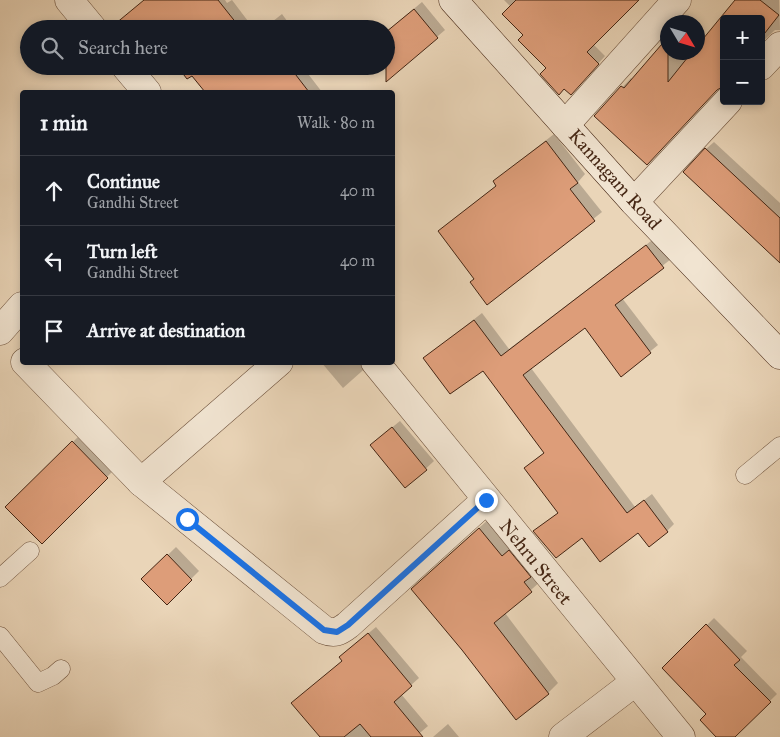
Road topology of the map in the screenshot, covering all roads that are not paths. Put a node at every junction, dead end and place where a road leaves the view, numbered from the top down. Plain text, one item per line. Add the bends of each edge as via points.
1 (70, 0) edge
2 (452, 0) edge
3 (677, 0) edge
4 (87, 20) edge
5 (780, 46) edge
6 (765, 62) edge
7 (133, 75) edge
8 (145, 90) edge
9 (724, 105) edge
10 (565, 124) junction
11 (634, 202) junction
12 (20, 308) edge
13 (0, 331) edge
14 (0, 337) edge
15 (780, 355) edge
16 (20, 357) edge
17 (28, 365) edge
18 (276, 365) edge
19 (377, 365) edge
20 (780, 446) edge
21 (745, 475) dead end
22 (141, 482) junction
23 (486, 500) junction
24 (30, 551) dead end
25 (0, 578) edge
26 (0, 636) edge
27 (61, 669) dead end
28 (635, 682) junction
29 (563, 737) edge
30 (681, 737) edge

1 - 4 street
2 - 10 street, Kannagam Road
3 - 10 street
5 - 6 street
7 - 8 street
9 - 11 street
10 - 11 street, Kannagam Road
11 - 15 street, Kannagam Road
12 - 13 street
14 - 16 street
17 - 22 street
18 - 22 street
19 - 23 street, Nehru Street
20 - 21 lane
22 - 23 street via 331,633 348,625
23 - 28 street, Nehru Street
24 - 25 lane
26 - 27 lane via 38,683
28 - 29 street
28 - 30 street, Nehru Street

